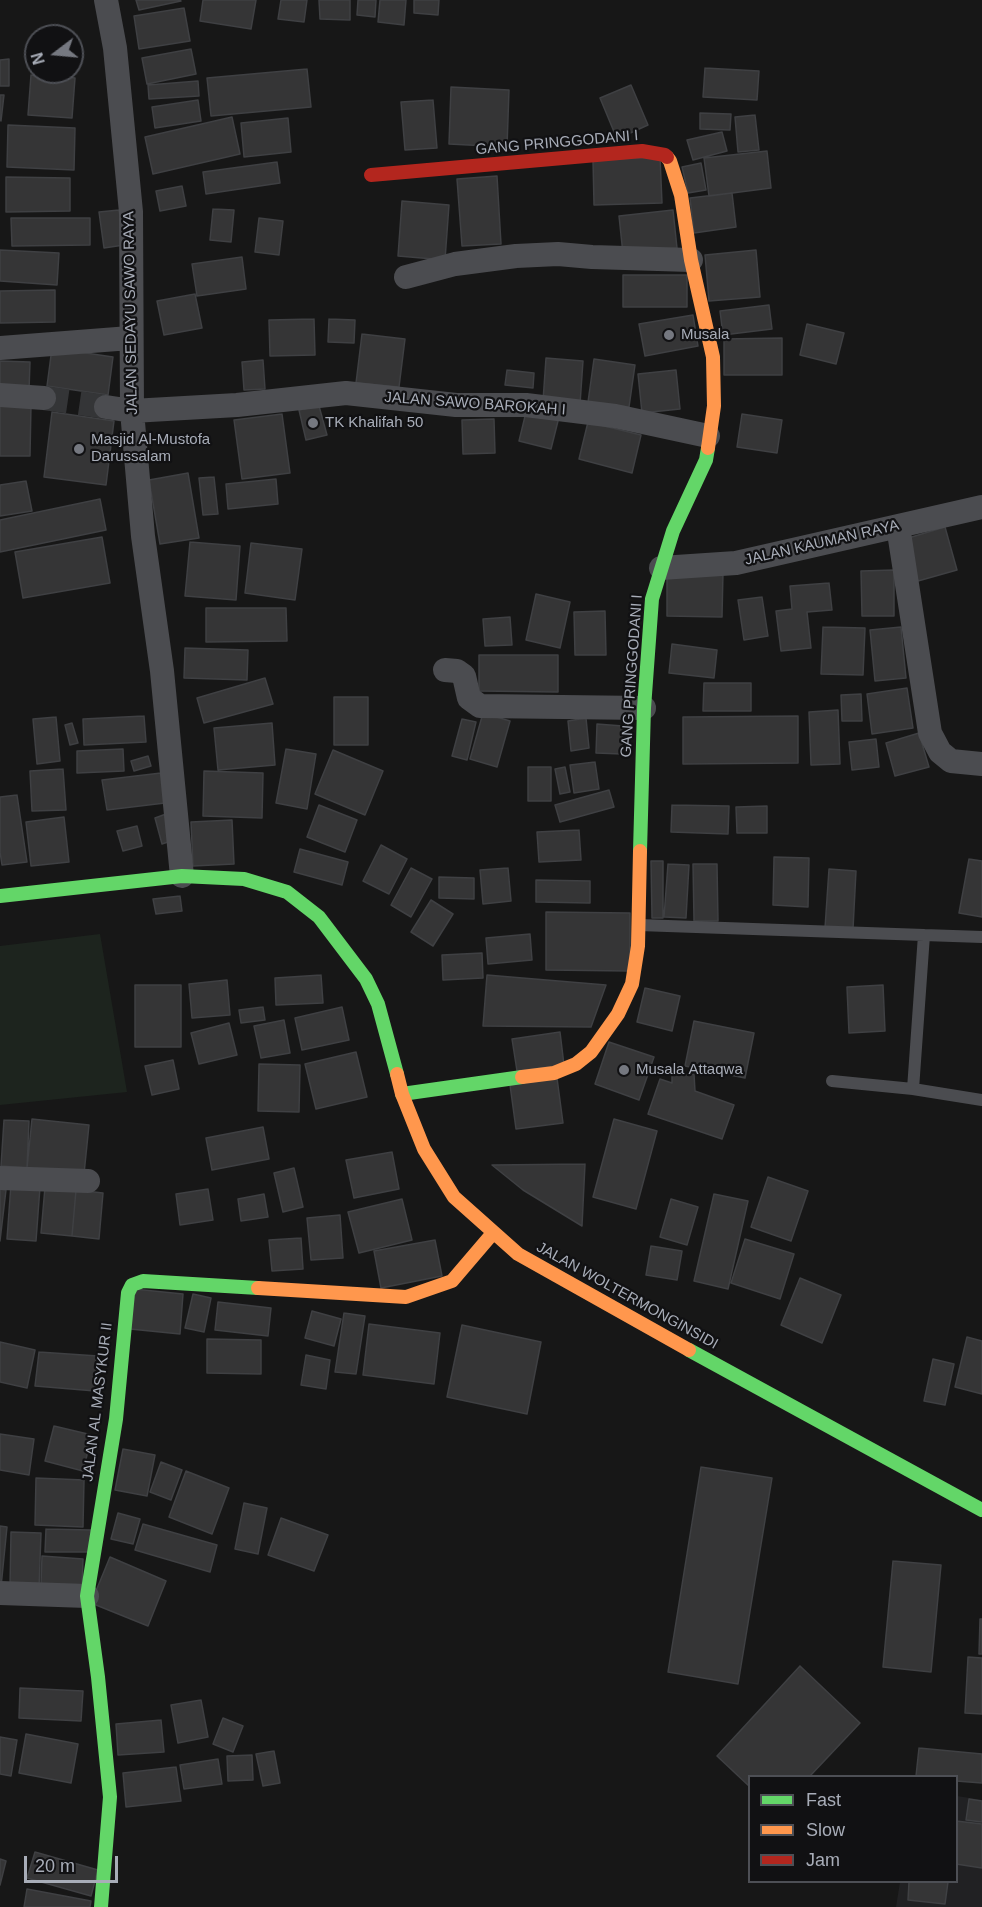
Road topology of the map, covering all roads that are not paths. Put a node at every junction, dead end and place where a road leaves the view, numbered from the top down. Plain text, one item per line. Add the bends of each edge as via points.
1 (106, 0) edge
2 (371, 175) dead end
3 (691, 260) junction
4 (406, 277) dead end
5 (130, 338) junction
6 (0, 348) edge
7 (0, 395) edge
8 (44, 398) tunnel mouth
9 (106, 407) tunnel mouth
10 (132, 411) junction
11 (708, 436) junction
12 (982, 507) edge
13 (898, 526) junction
14 (661, 568) junction
15 (445, 670) dead end
16 (644, 708) junction
17 (982, 764) edge
18 (182, 876) junction
19 (0, 896) edge
20 (639, 925) junction
21 (924, 935) junction
22 (982, 937) edge
23 (832, 1081) dead end
24 (913, 1089) junction
25 (402, 1094) junction
26 (982, 1100) edge
27 (0, 1178) edge
28 (88, 1181) dead end
29 (493, 1233) junction
30 (982, 1510) edge
31 (0, 1593) edge
32 (87, 1596) junction
33 (101, 1907) edge

1 - 5 street, JALAN SEDAYU SAWO RAYA via 115,48 130,212
2 - 3 street, GANG PRINGGODANI I via 642,151 665,154 677,177
3 - 4 street via 516,256 455,264
3 - 11 street, GANG PRINGGODANI I via 712,357 714,406
5 - 6 street
5 - 10 street, JALAN SEDAYU SAWO RAYA
7 - 8 street
9 - 10 street, JALAN SAWO BAROKAH I
10 - 11 street, JALAN SAWO BAROKAH I via 346,393 456,405 526,405 615,416
10 - 18 street, JALAN SEDAYU SAWO RAYA
11 - 14 street, GANG PRINGGODANI I via 706,460 673,531
12 - 13 street, JALAN KAUMAN RAYA
13 - 14 street, JALAN KAUMAN RAYA via 735,563
13 - 17 street via 930,733 940,752 951,761
14 - 16 street, GANG PRINGGODANI I via 652,599
15 - 16 street via 464,676 469,698 480,705
16 - 20 street, GANG PRINGGODANI I
18 - 19 street, JALAN WOLTERMONGINSIDI
18 - 25 street, JALAN WOLTERMONGINSIDI via 244,879 287,892 319,917 366,979 378,1004
20 - 21 lane
20 - 25 street, GANG PRINGGODANI I via 632,984 618,1014 591,1052 576,1064 554,1073
21 - 22 lane
21 - 24 lane
23 - 24 lane
24 - 26 lane
25 - 29 street, JALAN WOLTERMONGINSIDI via 424,1149 454,1197
27 - 28 street
29 - 30 street, JALAN WOLTERMONGINSIDI via 518,1254 565,1282
29 - 32 street, JALAN AL MASYKUR II via 452,1281 406,1297 158,1281 132,1285 128,1293 116,1419
31 - 32 street
32 - 33 street, JALAN AL MASYKUR II via 110,1797

